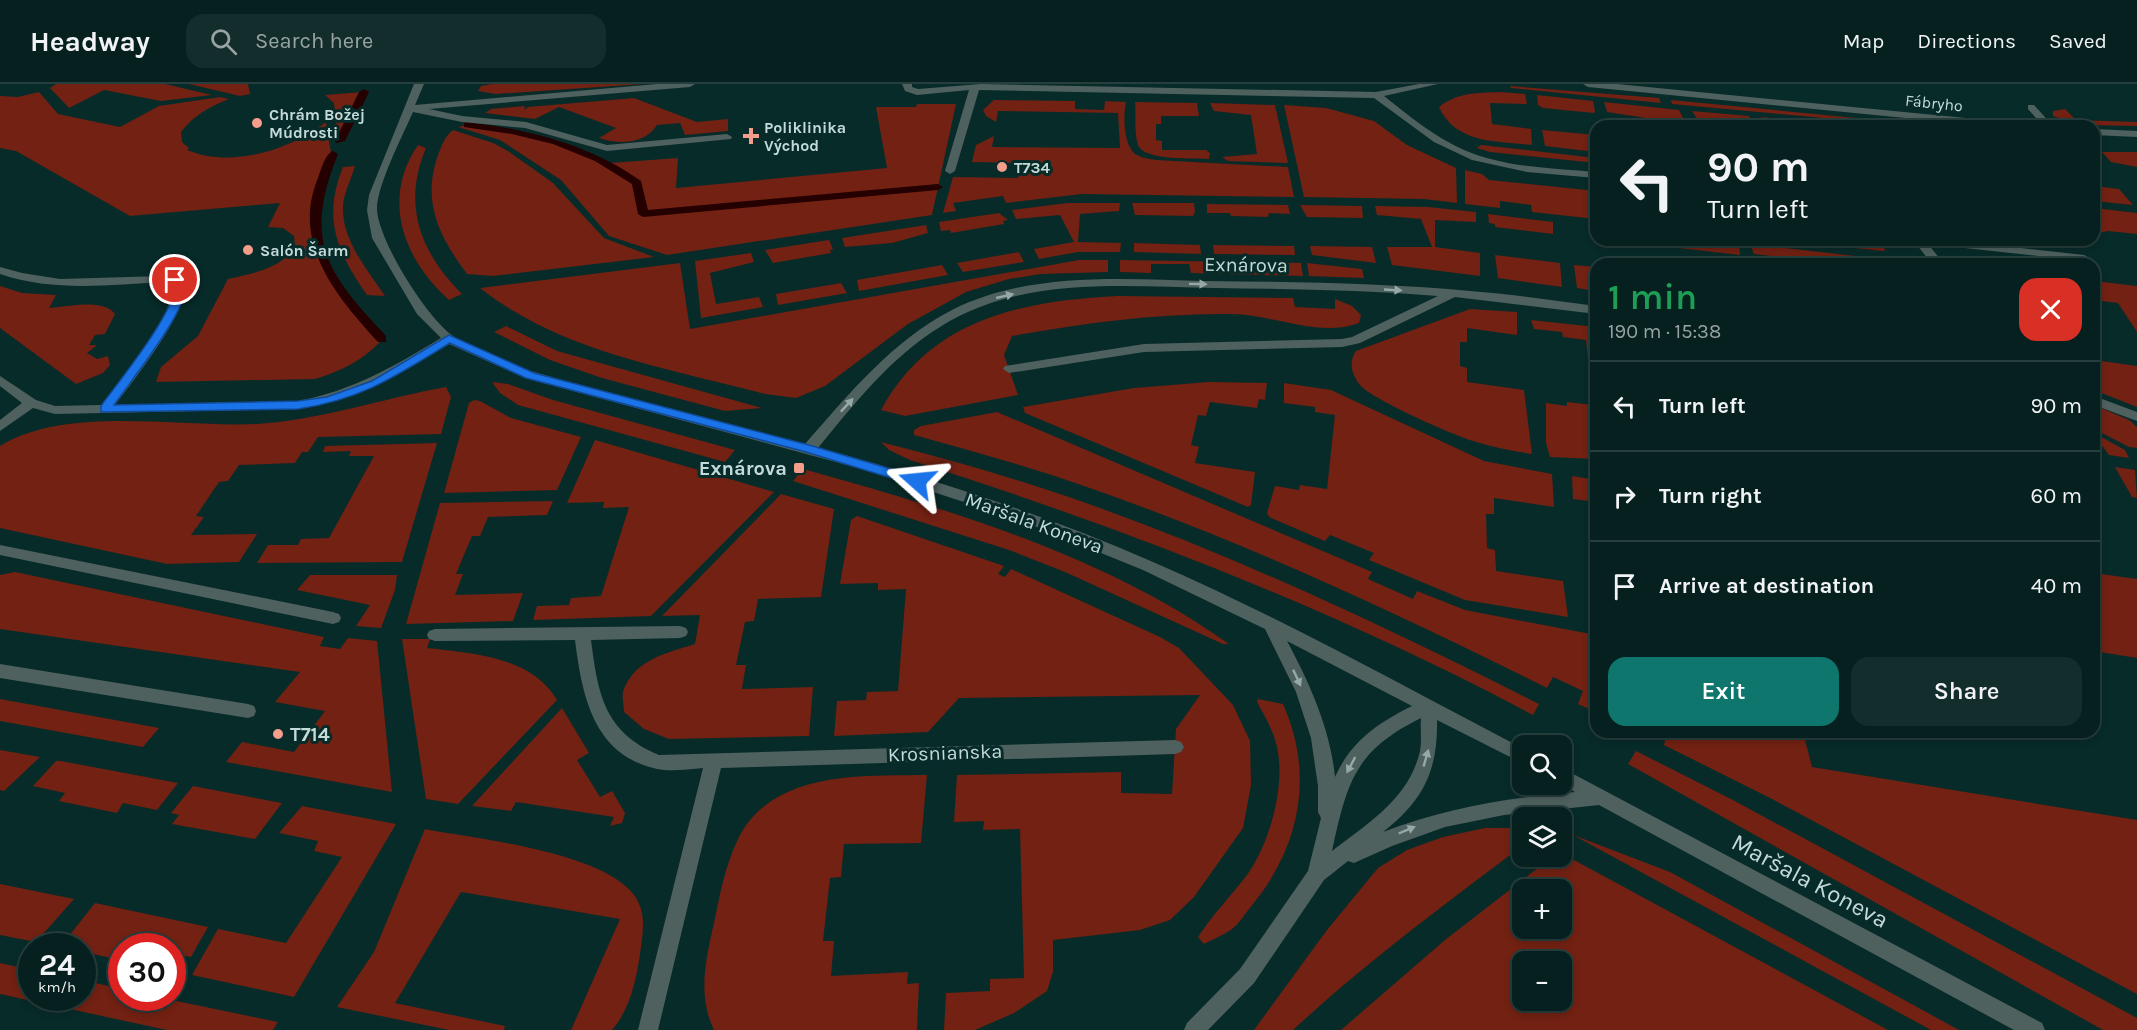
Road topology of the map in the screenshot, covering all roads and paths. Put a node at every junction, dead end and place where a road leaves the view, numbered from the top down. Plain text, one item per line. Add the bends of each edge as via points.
1 (419, 84) edge
2 (690, 84) edge
3 (907, 84) edge
4 (1433, 84) edge
5 (1588, 84) edge
6 (976, 85) edge
7 (1669, 88) edge
8 (1376, 95) junction
9 (2031, 107) dead end
10 (409, 108) junction
11 (1962, 120) edge
12 (2043, 120) edge
13 (2100, 132) edge
14 (2137, 134) edge
15 (728, 137) dead end
16 (950, 171) dead end
17 (1590, 174) edge
18 (1924, 246) edge
19 (1974, 246) edge
20 (1933, 258) edge
21 (2084, 258) dead end
22 (0, 270) edge
23 (1454, 293) junction
24 (1590, 309) edge
25 (449, 339) junction
26 (1009, 369) dead end
27 (0, 380) edge
28 (2100, 402) edge
29 (31, 403) junction
30 (105, 409) junction
31 (2137, 417) edge
32 (0, 426) edge
33 (809, 449) junction
34 (0, 550) edge
35 (333, 618) dead end
36 (1272, 625) junction
37 (680, 632) dead end
38 (582, 634) junction
39 (435, 635) dead end
40 (0, 671) edge
41 (1429, 706) junction
42 (248, 711) dead end
43 (1175, 747) dead end
44 (1512, 751) edge
45 (714, 761) junction
46 (1572, 782) edge
47 (1600, 797) junction
48 (1317, 874) junction
49 (648, 1030) edge
50 (1194, 1030) edge
51 (2035, 1030) edge

1 - 10 street, Maršala Koneva
2 - 10 street
3 - 6 street via 908,89 917,92
4 - 8 street
5 - 7 street, Fábryho
6 - 8 street
6 - 16 street
7 - 11 street, Fábryho
8 - 17 street via 1461,153 1518,167
9 - 12 street
10 - 15 street via 462,119 526,125 608,148
10 - 25 street, Maršala Koneva via 374,195 372,210 378,237 423,314
13 - 14 street
18 - 20 street
19 - 21 street
22 - 30 street via 19,277 63,282 163,279 175,280 180,286 172,312
23 - 24 street, Exnárova
23 - 26 street via 1342,343 1144,348
33 -> 23 street, Exnárova via 902,349 958,312 992,298 1054,286 1108,283 1287,285
25 - 30 street via 376,383 328,400 298,405
25 - 33 street, Maršala Koneva via 530,375
27 - 29 street
28 - 31 street
29 - 30 street via 55,410
29 - 32 street
33 - 36 street, Maršala Koneva via 1027,517 1148,566
34 - 35 street
36 - 41 street, Maršala Koneva
36 -> 48 street via 1310,706 1326,756 1329,786
37 - 38 street
38 - 39 street
38 - 45 street, Krosnianska via 591,696 598,714 626,748 658,762
40 - 42 street
41 - 44 street, Maršala Koneva
41 -> 48 street via 1375,737 1351,762
48 -> 41 street via 1382,824 1409,795 1422,773 1429,748
43 - 45 street, Krosnianska
45 - 49 street
46 - 47 street, Maršala Koneva
48 -> 47 street via 1406,830 1453,815
47 - 51 street, Maršala Koneva
48 - 50 street via 1246,976

